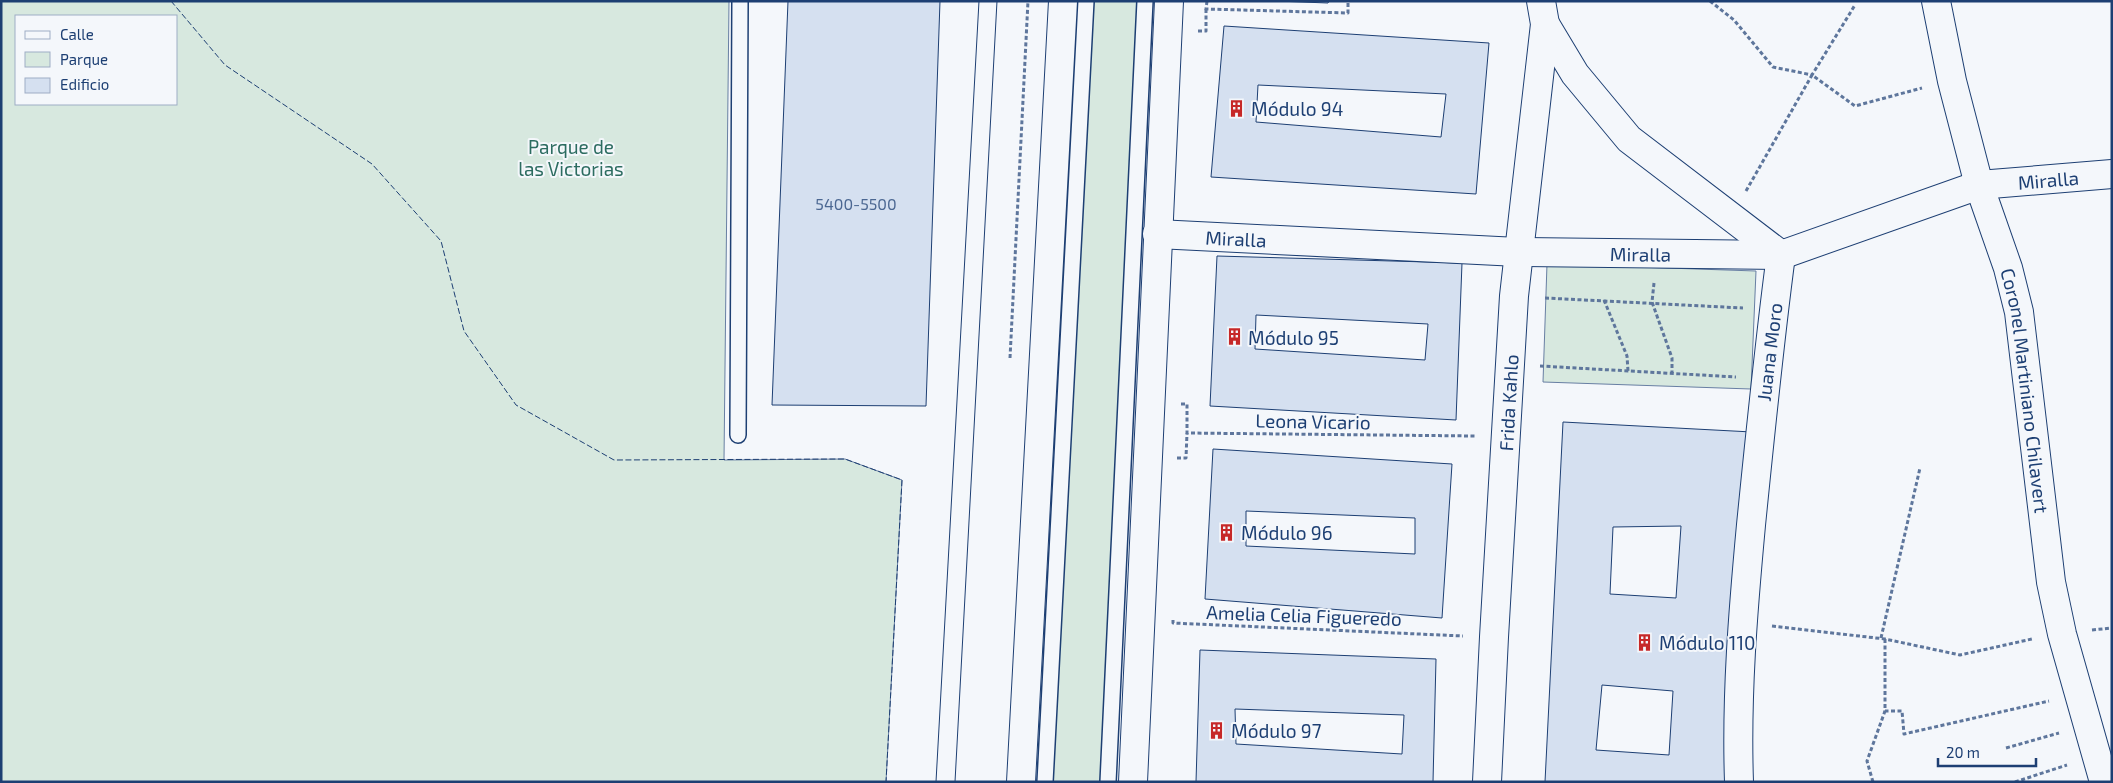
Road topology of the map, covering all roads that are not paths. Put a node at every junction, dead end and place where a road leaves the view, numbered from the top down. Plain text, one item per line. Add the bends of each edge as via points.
1 (740, 1) edge
2 (1062, 1) edge
3 (1086, 1) edge
4 (1145, 1) edge
5 (1169, 1) edge
6 (1936, 1) edge
7 (1543, 13) edge
8 (2112, 174) edge
9 (1979, 185) junction
10 (1157, 234) junction
11 (1518, 252) junction
12 (1781, 255) junction
13 (738, 434) dead end
14 (1021, 782) edge
15 (1045, 782) edge
16 (1108, 782) edge
17 (1133, 782) edge
18 (1488, 782) edge
19 (1739, 782) edge
20 (2104, 782) edge

1 - 13 lane
2 - 14 street
3 - 15 lane
4 - 16 lane
5 - 10 street
6 - 9 street, Coronel Martiniano Chilavert via 1952,81
7 - 11 street, Frida Kahlo
7 - 12 street via 1575,74 1629,139
8 - 9 street, Miralla
9 - 12 street, Miralla
9 - 20 street, Coronel Martiniano Chilavert via 2008,268 2019,312 2051,582 2062,634
10 - 11 street, Miralla
10 - 17 street
11 - 12 street, Miralla
11 - 18 street, Frida Kahlo
12 - 19 street, Juana Moro via 1765,378 1742,622 1737,736

